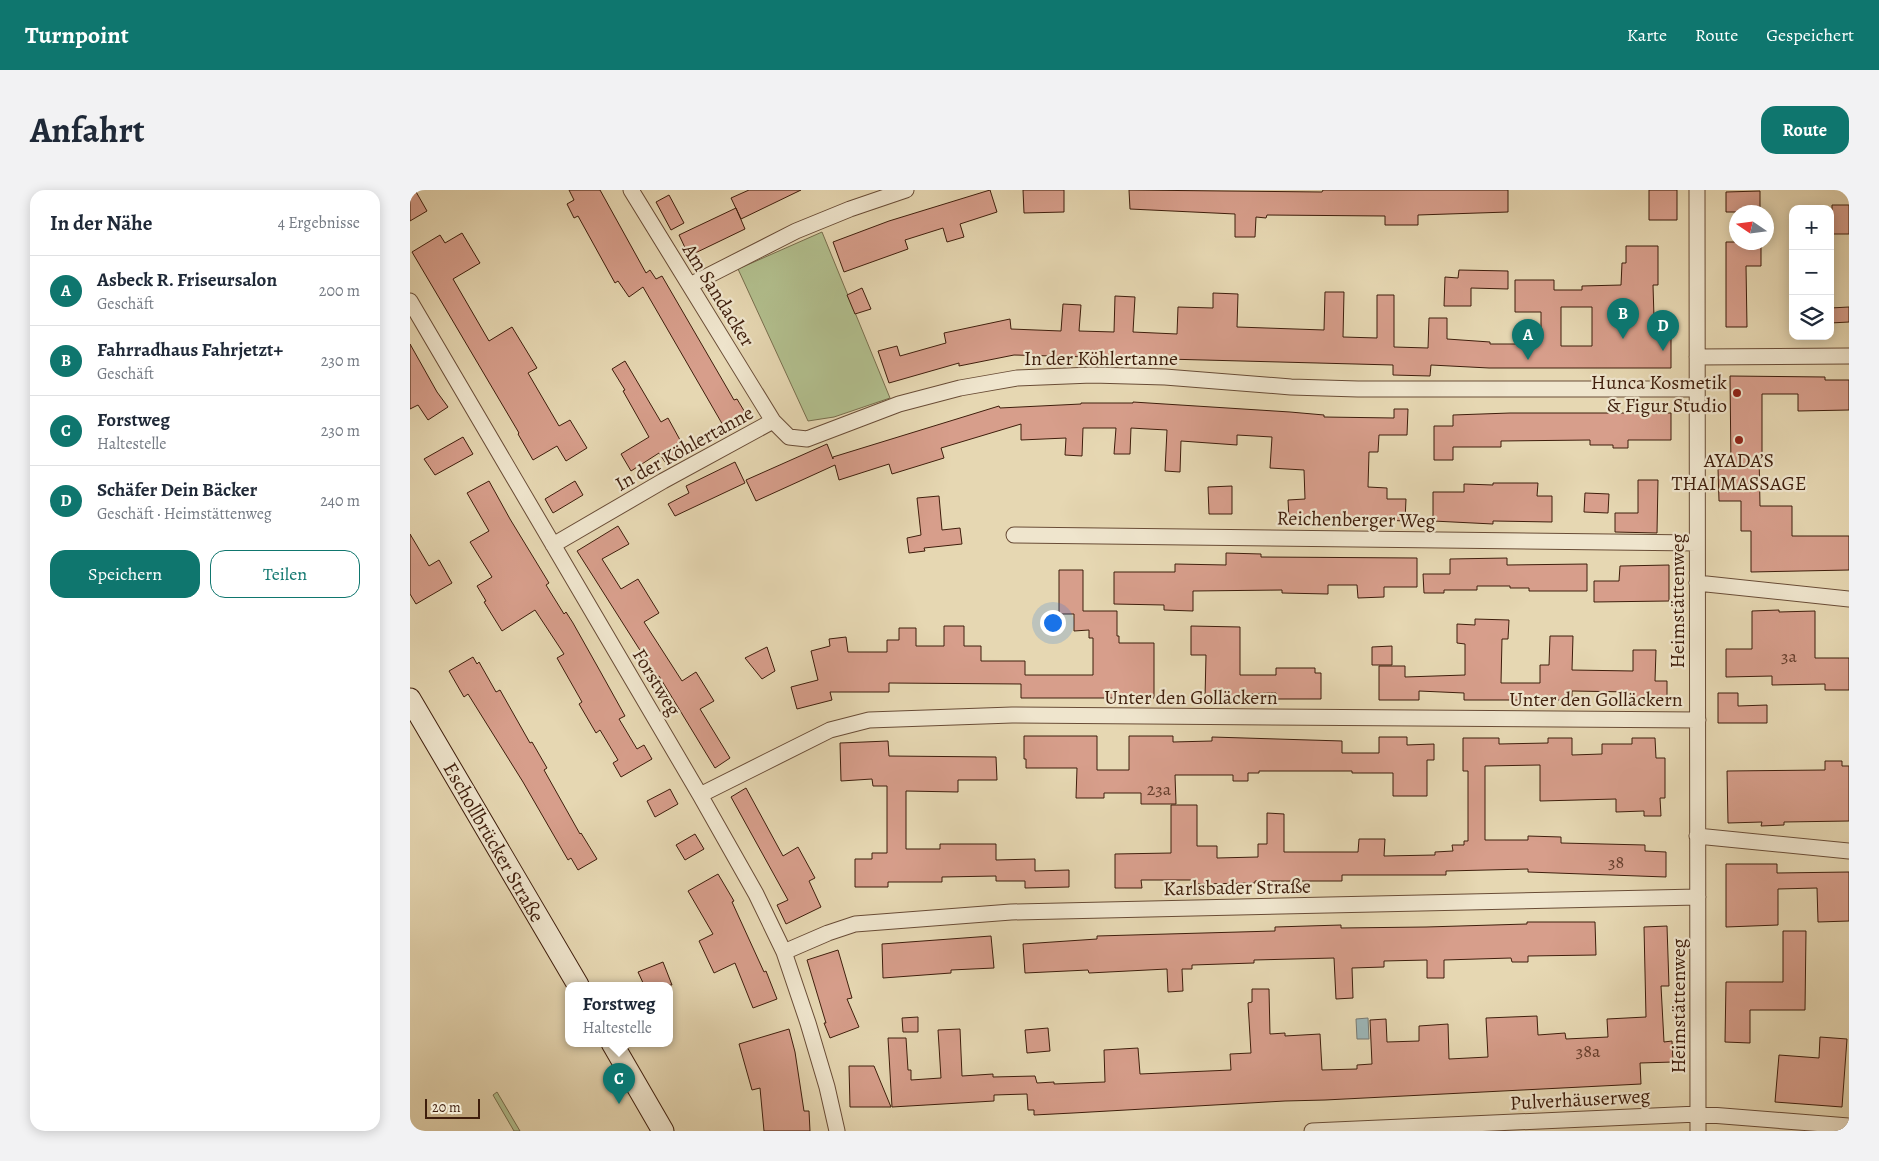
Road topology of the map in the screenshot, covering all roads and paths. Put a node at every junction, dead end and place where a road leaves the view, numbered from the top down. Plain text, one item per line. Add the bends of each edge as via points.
1 (631, 190) edge
2 (906, 190) edge
3 (1697, 190) edge
4 (690, 285) junction
5 (410, 301) edge
6 (1849, 356) edge
7 (1697, 357) junction
8 (1697, 389) junction
9 (773, 421) junction
10 (1014, 535) dead end
11 (1697, 543) junction
12 (553, 545) junction
13 (1697, 583) junction
14 (1849, 599) edge
15 (410, 699) edge
16 (1698, 720) junction
17 (700, 795) junction
18 (1697, 836) junction
19 (1849, 851) edge
20 (1698, 896) junction
21 (784, 952) junction
22 (576, 982) edge
23 (614, 1047) edge
24 (1698, 1114) junction
25 (1849, 1126) edge
26 (663, 1131) edge
27 (836, 1131) edge
28 (1312, 1131) edge
29 (1698, 1131) edge

1 - 4 street, Am Sandacker
2 - 4 street via 796,231
3 - 7 street, Heimstättenweg
4 - 9 street, Am Sandacker
5 - 12 street, Forstweg
6 - 7 street
7 - 8 street, Heimstättenweg
8 - 9 street, In der Köhlertanne via 1291,388 1165,376 1092,375 1017,378 960,388 899,404 806,439 789,437
8 - 11 street, Heimstättenweg
9 - 12 street, In der Köhlertanne
10 - 11 street, Reichenberger Weg
11 - 13 street, Heimstättenweg
12 - 17 street, Forstweg
13 - 14 street
13 - 16 street, Heimstättenweg
15 - 22 main road, Eschollbrücker Straße
16 - 17 street, Unter den Golläckern via 1022,715 869,720 830,730
16 - 18 street, Heimstättenweg
17 - 21 street, Forstweg via 756,894
18 - 19 street
18 - 20 street, Heimstättenweg
20 - 21 street, Karlsbader Straße via 1011,912 855,924
20 - 24 street, Heimstättenweg
21 - 27 street, Forstweg via 827,1087
23 - 26 main road
24 - 25 street, Pulverhäuserweg
24 - 28 street, Pulverhäuserweg
24 - 29 street, Heimstättenweg

